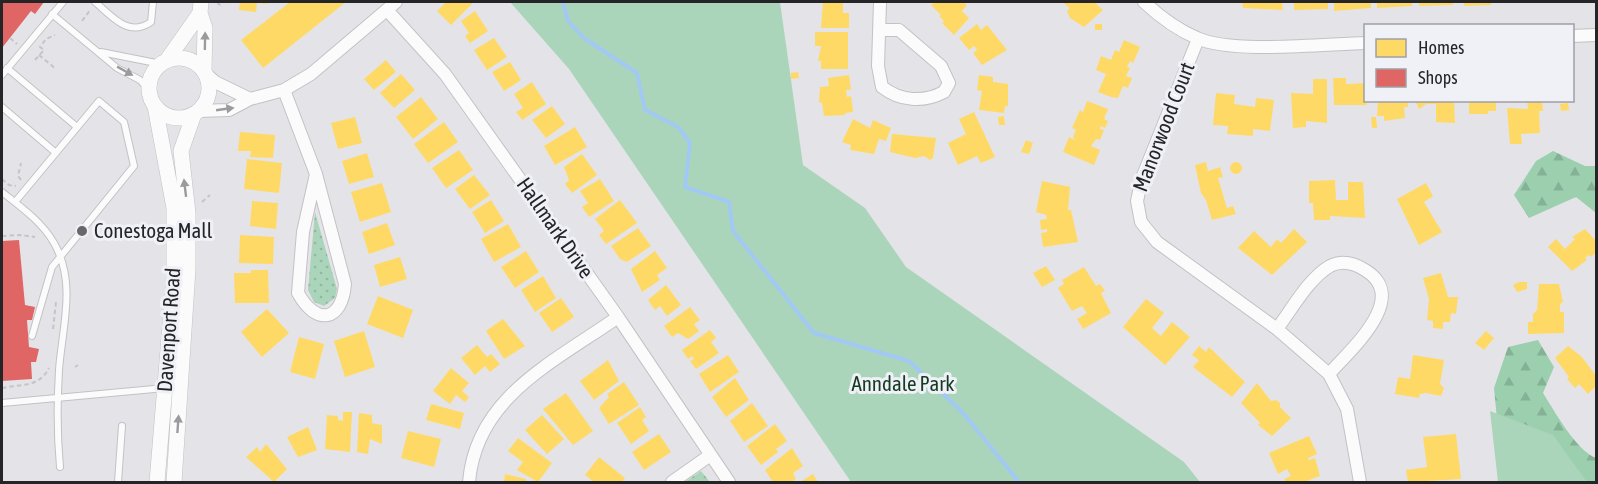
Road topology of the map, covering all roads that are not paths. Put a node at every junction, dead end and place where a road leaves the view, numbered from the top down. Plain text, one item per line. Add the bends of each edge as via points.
1 (63, 2) edge
2 (95, 2) edge
3 (153, 2) edge
4 (880, 2) edge
5 (1144, 2) edge
6 (388, 4) edge
7 (201, 7) edge
8 (52, 14) junction
9 (880, 30) junction
10 (1596, 35) edge
11 (1574, 36) edge
12 (1198, 39) junction
13 (1364, 43) edge
14 (100, 52) junction
15 (164, 62) junction
16 (7, 68) junction
17 (205, 72) junction
18 (2, 75) edge
19 (149, 90) junction
20 (284, 90) junction
21 (250, 99) junction
22 (155, 106) junction
23 (2, 107) edge
24 (196, 113) junction
25 (77, 127) junction
26 (56, 153) junction
27 (316, 174) junction
28 (2, 192) edge
29 (15, 202) junction
30 (60, 255) junction
31 (618, 317) junction
32 (1277, 329) junction
33 (32, 336) dead end
34 (1329, 374) junction
35 (173, 387) junction
36 (58, 398) junction
37 (2, 403) edge
38 (122, 426) dead end
39 (709, 456) junction
40 (60, 467) dead end
41 (118, 483) edge
42 (157, 483) edge
43 (174, 483) edge
44 (469, 483) edge
45 (672, 483) edge
46 (729, 483) edge
47 (1360, 483) edge

1 - 8 lane
2 - 3 lane via 126,27 141,29 152,22
4 - 9 street
5 - 12 street
6 - 20 street via 311,74
6 - 31 street, Hallmark Drive via 445,74
7 - 15 street
17 -> 7 street
8 - 14 lane
8 - 16 lane
9 - 9 street via 878,66 882,87 895,97 906,98 935,97 944,92 949,83 941,66 899,30
10 - 11 street
12 - 13 street via 1248,47
12 - 32 street, Manorwood Court via 1142,178 1137,201 1141,222 1157,242
14 - 15 lane
14 -> 19 lane
15 - 17 street via 183,58
15 - 19 street via 152,76
16 - 18 lane
16 - 25 lane
17 - 21 street via 215,82
17 - 24 street via 209,94
19 - 22 street
20 - 21 street
20 - 27 street
24 -> 21 street via 229,110
22 - 24 street via 177,118
22 - 35 street, Davenport Road via 174,208
23 - 26 lane
35 -> 24 street, Davenport Road via 188,224 181,151
25 - 26 lane
25 - 30 lane via 99,101 124,122 134,166
26 - 29 lane
27 - 27 street via 303,232 298,293 311,312 323,316 344,302 345,284
28 - 29 lane
29 - 30 lane via 40,224
30 - 33 lane via 51,267
30 - 36 lane via 67,289
31 - 39 street, Hallmark Drive
31 - 44 street via 496,409 471,461
32 - 34 street, Manorwood Court
32 - 34 street via 1318,276 1332,266 1343,262 1355,264 1371,273 1379,283 1382,302 1378,316
34 - 47 street, Manorwood Court via 1347,409
35 - 36 lane
35 - 42 street, Davenport Road
43 -> 35 street, Davenport Road
36 - 37 lane
36 - 40 lane
38 - 41 lane
39 - 45 street
39 - 46 street, Hallmark Drive

